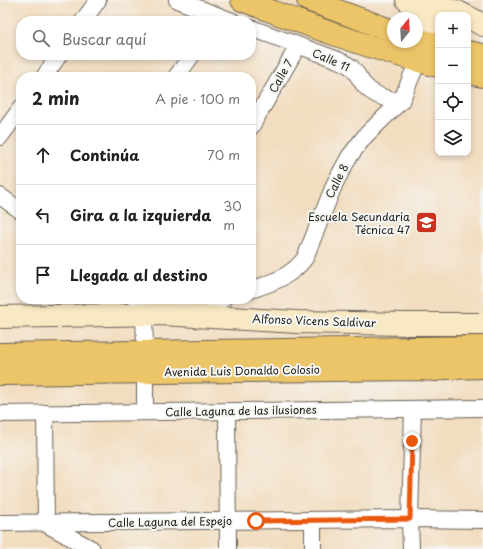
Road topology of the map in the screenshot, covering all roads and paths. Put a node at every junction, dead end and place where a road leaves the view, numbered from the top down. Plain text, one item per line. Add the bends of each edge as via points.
1 (98, 0) edge
2 (177, 0) edge
3 (242, 0) edge
4 (308, 0) edge
5 (407, 0) edge
6 (413, 0) edge
7 (463, 11) edge
8 (87, 16) edge
9 (214, 16) edge
10 (483, 24) edge
11 (387, 29) edge
12 (256, 30) edge
13 (429, 42) edge
14 (298, 46) junction
15 (471, 53) edge
16 (483, 55) edge
17 (56, 60) edge
18 (188, 60) edge
19 (428, 63) edge
20 (47, 72) edge
21 (180, 72) edge
22 (471, 74) edge
23 (483, 76) edge
24 (401, 101) junction
25 (16, 115) edge
26 (256, 118) edge
27 (0, 137) edge
28 (0, 196) edge
29 (16, 207) edge
30 (256, 288) edge
31 (200, 304) edge
32 (144, 305) edge
33 (0, 317) edge
34 (483, 324) edge
35 (145, 345) dead end
36 (483, 347) edge
37 (0, 354) edge
38 (483, 367) edge
39 (417, 368) junction
40 (483, 373) edge
41 (0, 374) edge
42 (145, 384) dead end
43 (483, 408) edge
44 (413, 409) junction
45 (227, 411) junction
46 (146, 412) junction
47 (45, 413) junction
48 (0, 414) edge
49 (410, 519) junction
50 (483, 520) edge
51 (228, 521) junction
52 (313, 521) junction
53 (0, 524) edge
54 (46, 524) junction
55 (92, 549) edge
56 (228, 549) edge
57 (313, 549) edge
58 (410, 549) edge

1 - 8 street
2 - 9 street
3 - 19 main road via 376,49
4 - 11 main road
5 - 13 main road via 424,15 430,28
6 - 7 main road
7 - 10 main road
12 - 14 street, Calle 11
14 - 24 street, Calle 11 via 350,66 364,85 380,97
14 - 26 street, Calle 7
15 - 16 main road
17 - 20 street
18 - 21 street
19 - 24 street, Calle 8
22 - 23 main road
24 - 30 street, Calle 8 via 365,136 349,157 335,183 300,265 280,280
25 - 27 street
28 - 29 street
31 - 32 street via 182,308
32 - 33 main road, Alfonso Vicens Saldivar
32 - 34 main road, Alfonso Vicens Saldivar via 162,314 297,322
32 - 35 street
36 - 37 main road, Avenida Luis Donaldo Colosio
38 - 39 main road
39 - 40 main road, Avenida Luis Donaldo Colosio
39 - 41 main road, Avenida Luis Donaldo Colosio
42 - 46 street
43 - 44 street, Calle Laguna de las ilusiones
44 - 45 street, Calle Laguna de las ilusiones
44 - 49 street
45 - 46 street, Calle Laguna de las ilusiones
45 - 51 street
46 - 47 street, Calle Laguna de las ilusiones
47 - 48 street, Calle Laguna de las ilusiones
47 - 54 street
49 - 50 street, Calle Laguna del Espejo
49 - 52 street, Calle Laguna del Espejo
49 - 58 street
51 - 52 street, Calle Laguna del Espejo
51 - 54 street, Calle Laguna del Espejo
51 - 56 street
52 - 57 street
53 - 54 street, Calle Laguna del Espejo
54 - 55 street

